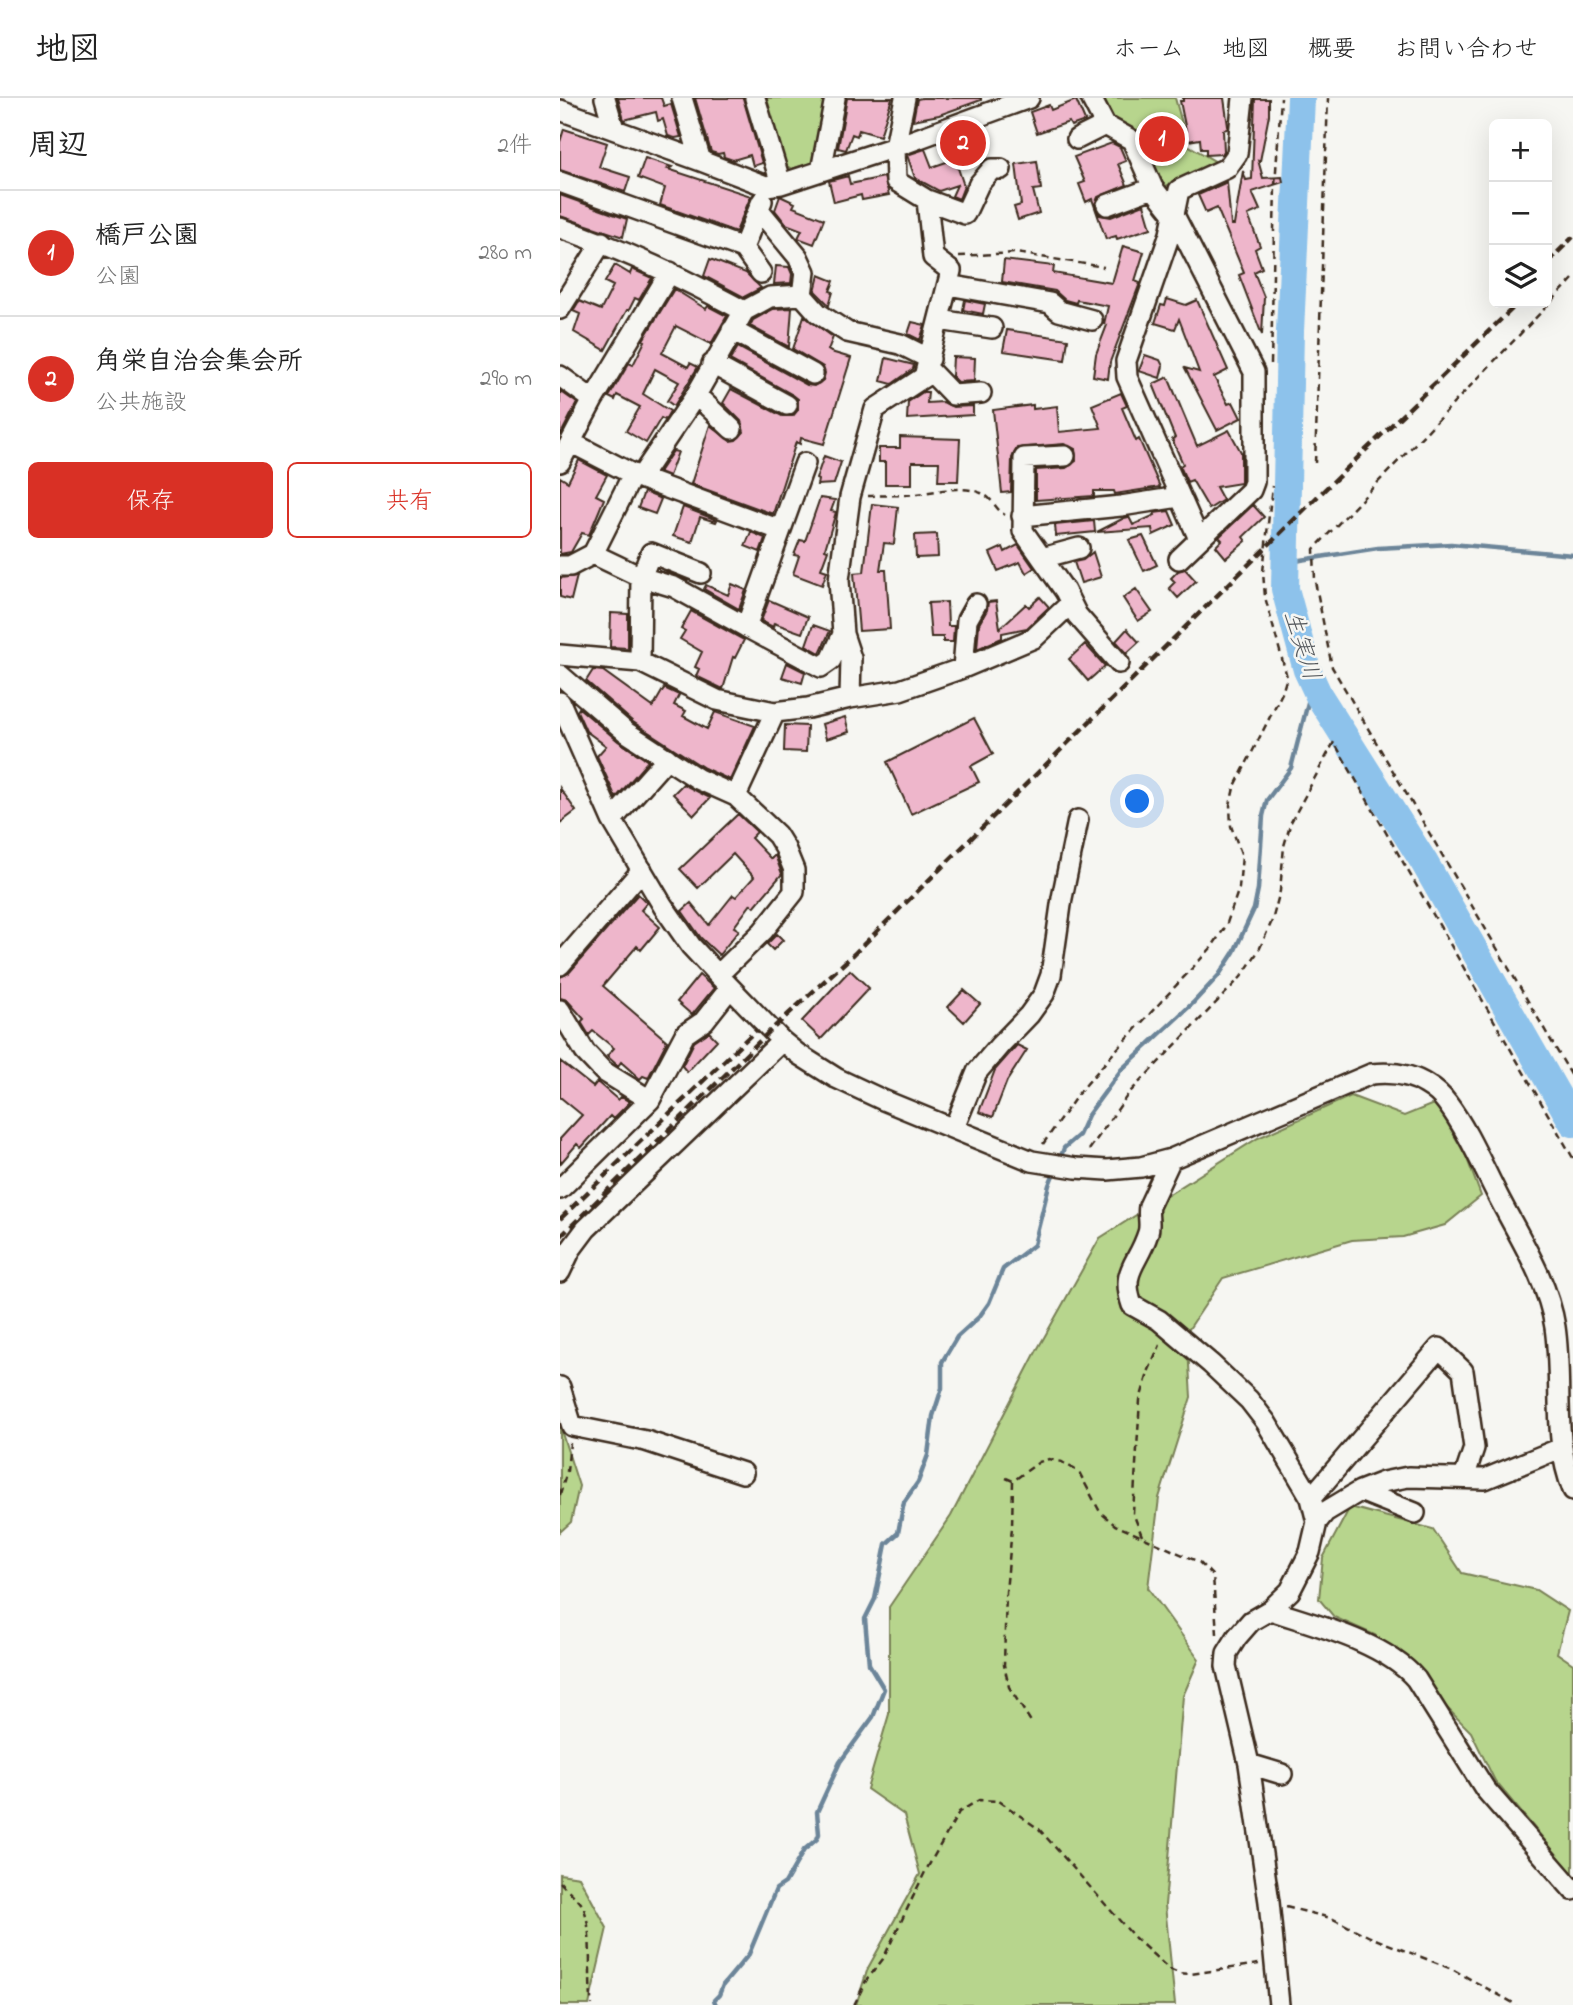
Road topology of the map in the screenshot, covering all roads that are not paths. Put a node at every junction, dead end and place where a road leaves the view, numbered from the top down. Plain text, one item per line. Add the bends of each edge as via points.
1 (604, 98) edge
2 (681, 98) edge
3 (755, 98) edge
4 (835, 98) edge
5 (905, 98) edge
6 (1030, 98) edge
7 (1091, 98) edge
8 (1243, 98) edge
9 (560, 110) edge
10 (1105, 124) junction
11 (614, 129) junction
12 (1077, 139) dead end
13 (895, 147) junction
14 (701, 160) junction
15 (1001, 169) dead end
16 (821, 171) junction
17 (560, 182) edge
18 (774, 185) junction
19 (1153, 188) junction
20 (927, 200) junction
21 (1107, 205) dead end
22 (760, 211) junction
23 (1173, 213) junction
24 (560, 228) edge
25 (602, 242) junction
26 (743, 248) junction
27 (670, 272) junction
28 (761, 273) dead end
29 (949, 278) junction
30 (802, 295) junction
31 (560, 309) edge
32 (744, 311) junction
33 (939, 320) junction
34 (1092, 320) dead end
35 (992, 328) dead end
36 (732, 330) junction
37 (712, 364) junction
38 (928, 364) junction
39 (813, 374) dead end
40 (560, 376) edge
41 (981, 393) dead end
42 (696, 395) junction
43 (593, 400) junction
44 (787, 405) dead end
45 (732, 429) dead end
46 (572, 443) junction
47 (1065, 456) dead end
48 (560, 462) edge
49 (805, 463) dead end
50 (637, 476) junction
51 (1180, 497) junction
52 (1022, 516) junction
53 (780, 530) junction
54 (1199, 538) junction
55 (1079, 548) dead end
56 (593, 554) junction
57 (1042, 558) junction
58 (1179, 559) dead end
59 (560, 566) edge
60 (701, 573) dead end
61 (641, 577) junction
62 (976, 604) dead end
63 (1070, 604) junction
64 (746, 627) junction
65 (843, 634) junction
66 (560, 655) edge
67 (640, 662) junction
68 (1119, 663) dead end
69 (963, 668) junction
70 (560, 675) edge
71 (850, 698) junction
72 (560, 702) edge
73 (775, 712) junction
74 (667, 758) junction
75 (736, 796) junction
76 (612, 820) junction
77 (1078, 820) dead end
78 (642, 870) junction
79 (560, 965) edge
80 (724, 982) junction
81 (560, 1010) edge
82 (782, 1041) junction
83 (650, 1100) junction
84 (954, 1128) junction
85 (1171, 1159) junction
86 (560, 1189) edge
87 (560, 1272) edge
88 (560, 1387) edge
89 (566, 1417) edge
90 (1561, 1448) junction
91 (743, 1473) dead end
92 (1464, 1478) junction
93 (1573, 1490) edge
94 (1360, 1491) junction
95 (1311, 1498) junction
96 (1415, 1513) dead end
97 (1317, 1522) junction
98 (1270, 1610) junction
99 (1249, 1764) junction
100 (1282, 1774) dead end
101 (1573, 1890) edge
102 (1279, 2005) edge

1 - 11 street
2 - 14 street
3 - 18 street
4 - 16 street
5 - 13 street
6 - 13 street
7 - 10 street
8 - 23 street via 1237,154 1227,168 1179,190
9 - 11 street
10 - 12 street
10 - 19 street via 1132,140
11 - 14 street
13 - 16 street
13 - 20 street via 896,181
14 - 18 street
15 - 20 street via 992,169 979,184 965,214
16 - 18 street
17 - 26 street
18 - 22 street
19 - 21 street
19 - 23 street
20 - 29 street via 933,257
22 - 26 street
22 - 30 street via 798,257 805,272
23 - 51 street via 1170,234 1126,360 1127,377
23 - 54 street via 1254,372 1254,482
24 - 25 street
25 - 27 street
25 - 31 street
26 - 28 street
27 - 32 street
27 - 43 street
29 - 33 street
29 - 34 street via 1050,303 1059,311
30 - 32 street via 770,297
30 - 38 street via 818,313 847,332 900,344
32 - 36 street
33 - 35 street
33 - 38 street
36 - 37 street
36 - 39 street
37 - 42 street
37 - 44 street
38 - 41 street via 953,395
38 - 65 street via 924,377 875,409 850,496 839,580
40 - 43 street
42 - 45 street
42 - 50 street
43 - 46 street
46 - 48 street
46 - 50 street
47 - 52 street via 1024,458
49 - 53 street
50 - 53 street
50 - 56 street
51 - 52 street
51 - 54 street
52 - 57 street via 1023,531
53 - 64 street
54 - 58 street
55 - 57 street
56 - 59 street
56 - 61 street
57 - 63 street
60 - 61 street via 651,553
61 - 64 street via 674,587
61 - 67 street
62 - 69 street via 967,620
63 - 68 street
63 - 69 street via 1034,638
64 - 65 street via 821,667 831,660
65 - 71 street via 851,659
66 - 67 street
67 - 73 street via 717,700
69 - 71 street via 900,690
70 - 74 street via 626,732
71 - 73 street
72 - 76 street
73 - 75 street
74 - 75 street
74 - 76 street
75 - 80 street via 785,848 794,870 794,892
76 - 78 street
77 - 84 street via 1044,994 977,1072
78 - 79 street
78 - 80 street via 691,946
80 - 82 street
80 - 83 street via 704,1021 685,1034
81 - 83 street via 585,1052 603,1071
82 - 84 street via 836,1078
82 - 87 street via 586,1230
83 - 86 street
84 - 85 street via 1032,1161 1076,1168 1140,1167
85 - 90 street via 1371,1074 1406,1075 1427,1084 1461,1124 1550,1304
85 - 95 street via 1149,1206 1147,1235 1126,1282 1132,1305 1159,1320 1249,1400
88 - 89 street
89 - 91 street
90 - 92 street via 1485,1479
90 - 93 street
92 - 94 street via 1408,1477
92 - 95 street via 1474,1448 1464,1371 1439,1348
94 - 96 street
94 - 97 street
95 - 97 street
97 - 98 street via 1310,1552 1290,1591
98 - 99 street via 1251,1621 1227,1653 1226,1666
98 - 101 street via 1327,1629 1406,1667 1485,1789
99 - 100 street
99 - 102 street

